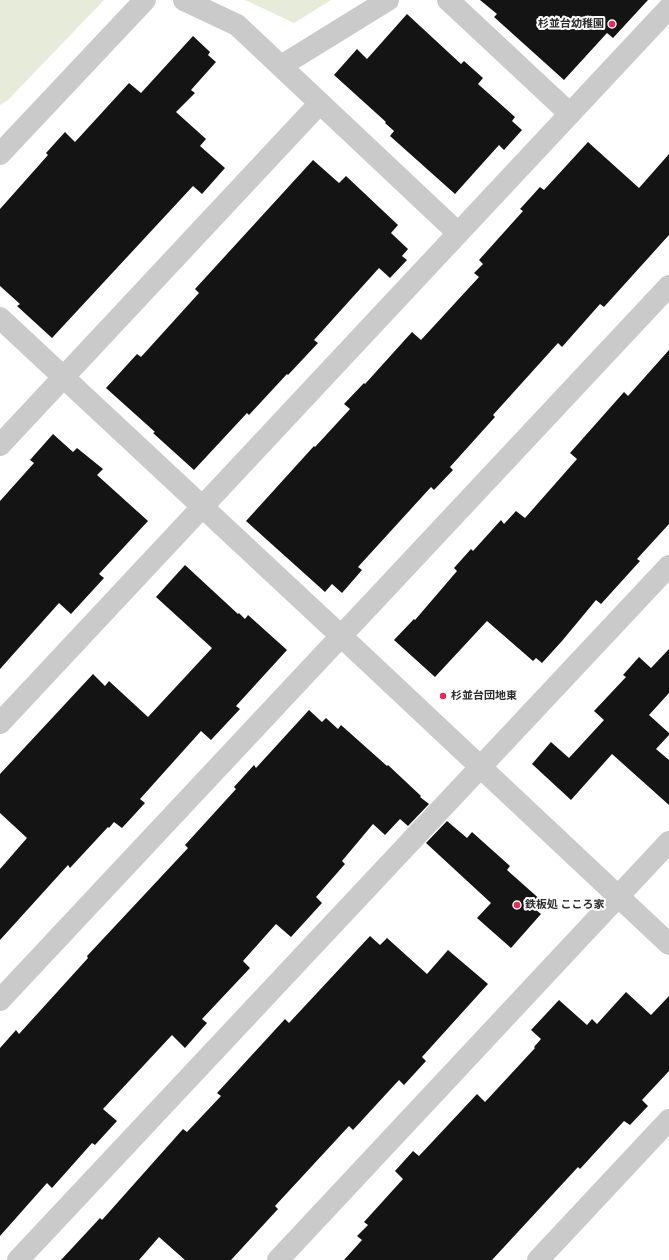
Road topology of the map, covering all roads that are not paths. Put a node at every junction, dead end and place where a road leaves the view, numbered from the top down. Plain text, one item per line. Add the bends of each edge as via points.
1 (145, 0) edge
2 (184, 0) edge
3 (388, 0) edge
4 (448, 0) edge
5 (669, 8) edge
6 (281, 66) junction
7 (320, 104) junction
8 (570, 114) junction
9 (0, 154) edge
10 (458, 233) junction
11 (669, 286) edge
12 (0, 318) edge
13 (64, 377) junction
14 (0, 445) edge
15 (202, 507) junction
16 (669, 566) edge
17 (341, 636) junction
18 (0, 723) edge
19 (480, 767) junction
20 (669, 842) edge
21 (618, 896) junction
22 (669, 944) edge
23 (0, 1000) edge
24 (669, 1120) edge
25 (18, 1260) edge
26 (278, 1260) edge
27 (538, 1260) edge

1 - 9 street
2 - 6 street via 237,25
3 - 6 street
4 - 8 street
5 - 8 street
6 - 7 street
7 - 10 street
7 - 13 street
8 - 10 street
10 - 15 street
11 - 17 street
12 - 13 street
13 - 14 street
13 - 15 street
15 - 17 street
15 - 18 street
16 - 19 street
17 - 19 street
17 - 23 street
19 - 21 street
19 - 25 street
20 - 21 street
21 - 22 street
21 - 26 street
24 - 27 street

